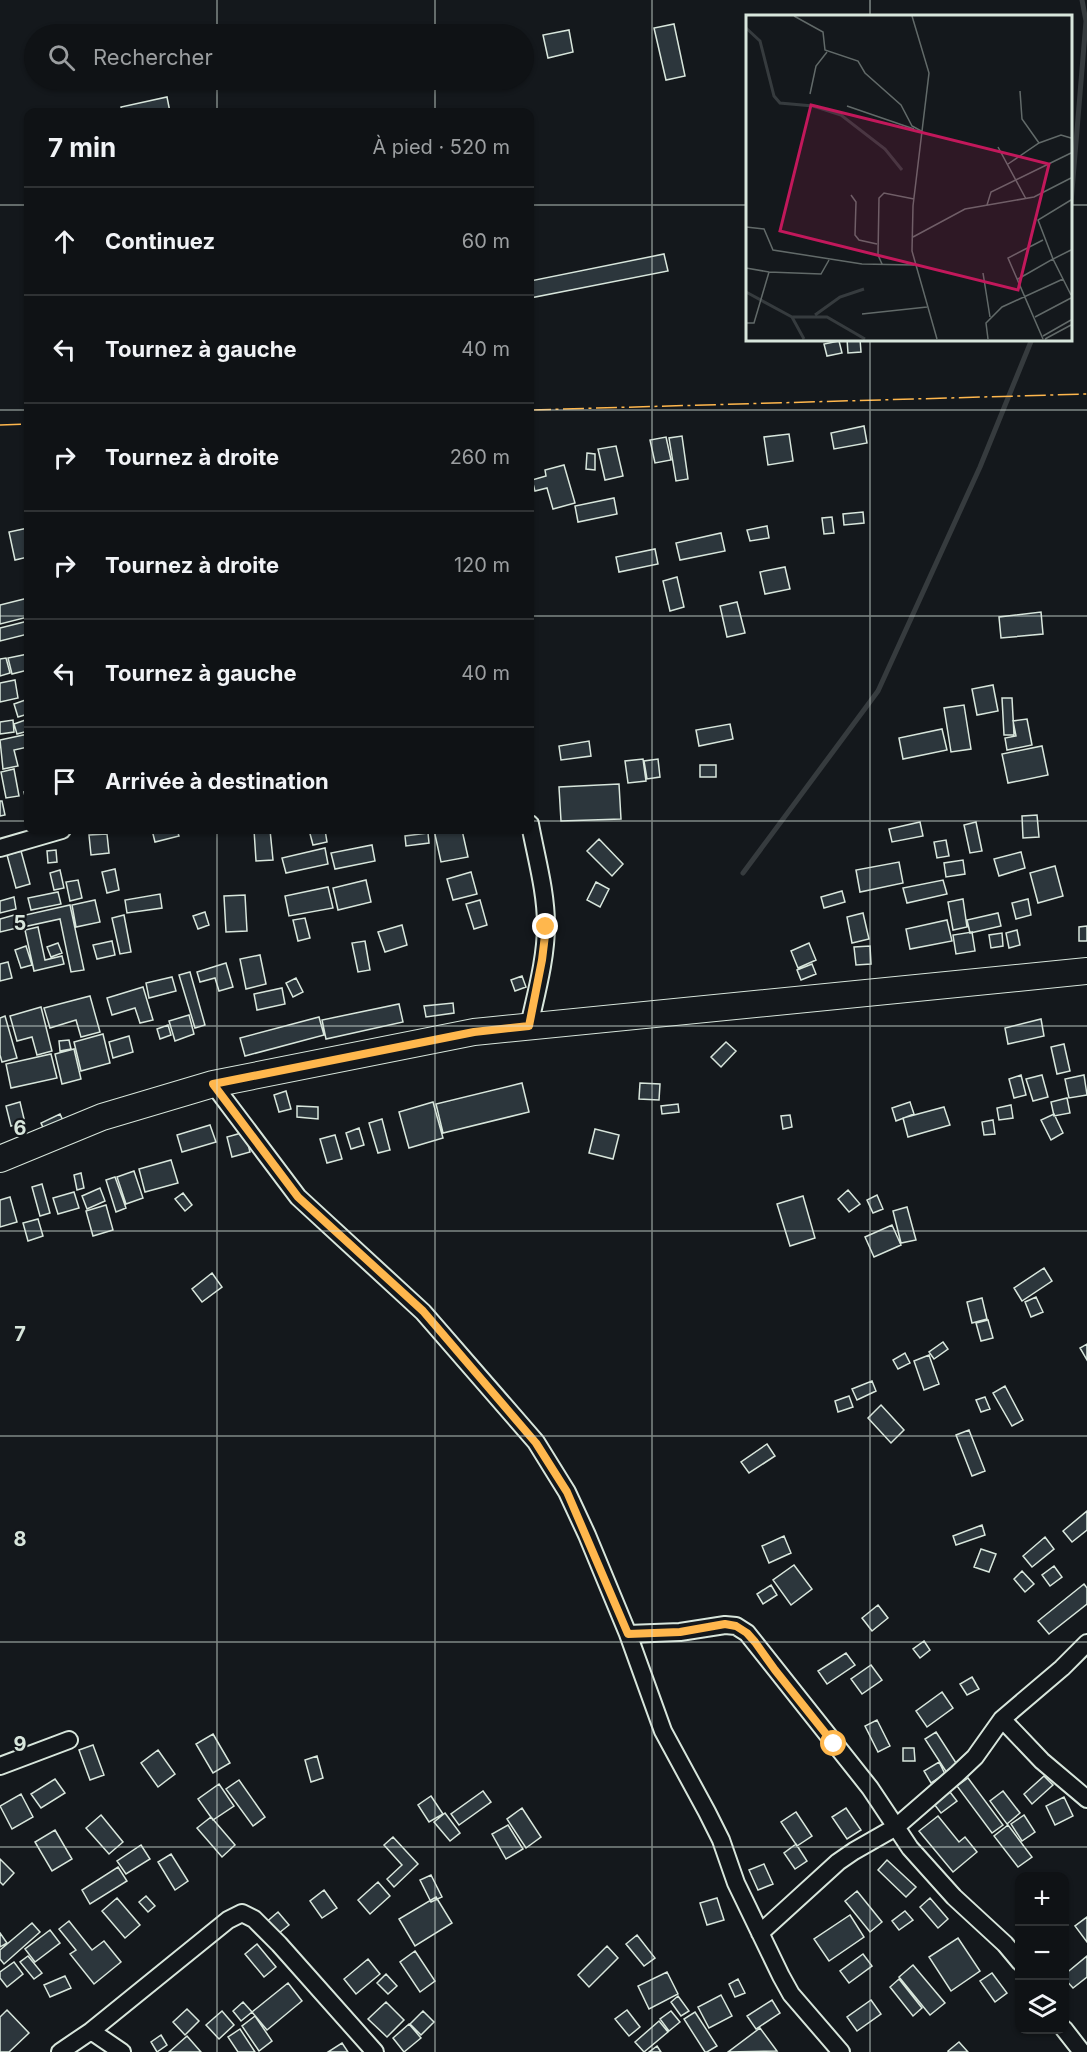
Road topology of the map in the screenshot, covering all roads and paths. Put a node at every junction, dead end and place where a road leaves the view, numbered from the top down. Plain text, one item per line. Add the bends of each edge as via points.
1 (48, 834) edge
2 (532, 834) edge
3 (0, 848) edge
4 (1087, 971) edge
5 (529, 1026) junction
6 (213, 1084) junction
7 (0, 1159) edge
8 (628, 1634) junction
9 (1087, 1643) edge
10 (1002, 1719) junction
11 (69, 1740) dead end
12 (0, 1766) edge
13 (1087, 1799) edge
14 (896, 1827) junction
15 (760, 1933) junction
16 (1015, 1956) edge
17 (91, 2031) junction
18 (1069, 2034) edge
19 (60, 2052) edge
20 (122, 2052) edge
21 (375, 2052) edge
22 (841, 2052) edge
23 (1082, 2052) edge

1 - 3 street
2 - 5 street via 546,927
4 - 5 main road
5 - 6 main road via 474,1032
6 - 7 main road via 102,1117
6 - 8 street via 298,1197 423,1311 536,1443 567,1492
8 - 14 street via 680,1632 725,1624 747,1633 870,1788
8 - 15 street via 663,1731 721,1840
9 - 10 street
10 - 13 street via 1042,1761
10 - 14 street via 975,1757
11 - 12 street
14 - 15 street via 838,1862
14 - 16 street via 954,1897
15 - 22 street via 791,1994
17 - 19 street
17 - 20 street
17 - 21 street via 228,1920 242,1913 254,1919 279,1944
18 - 23 street

